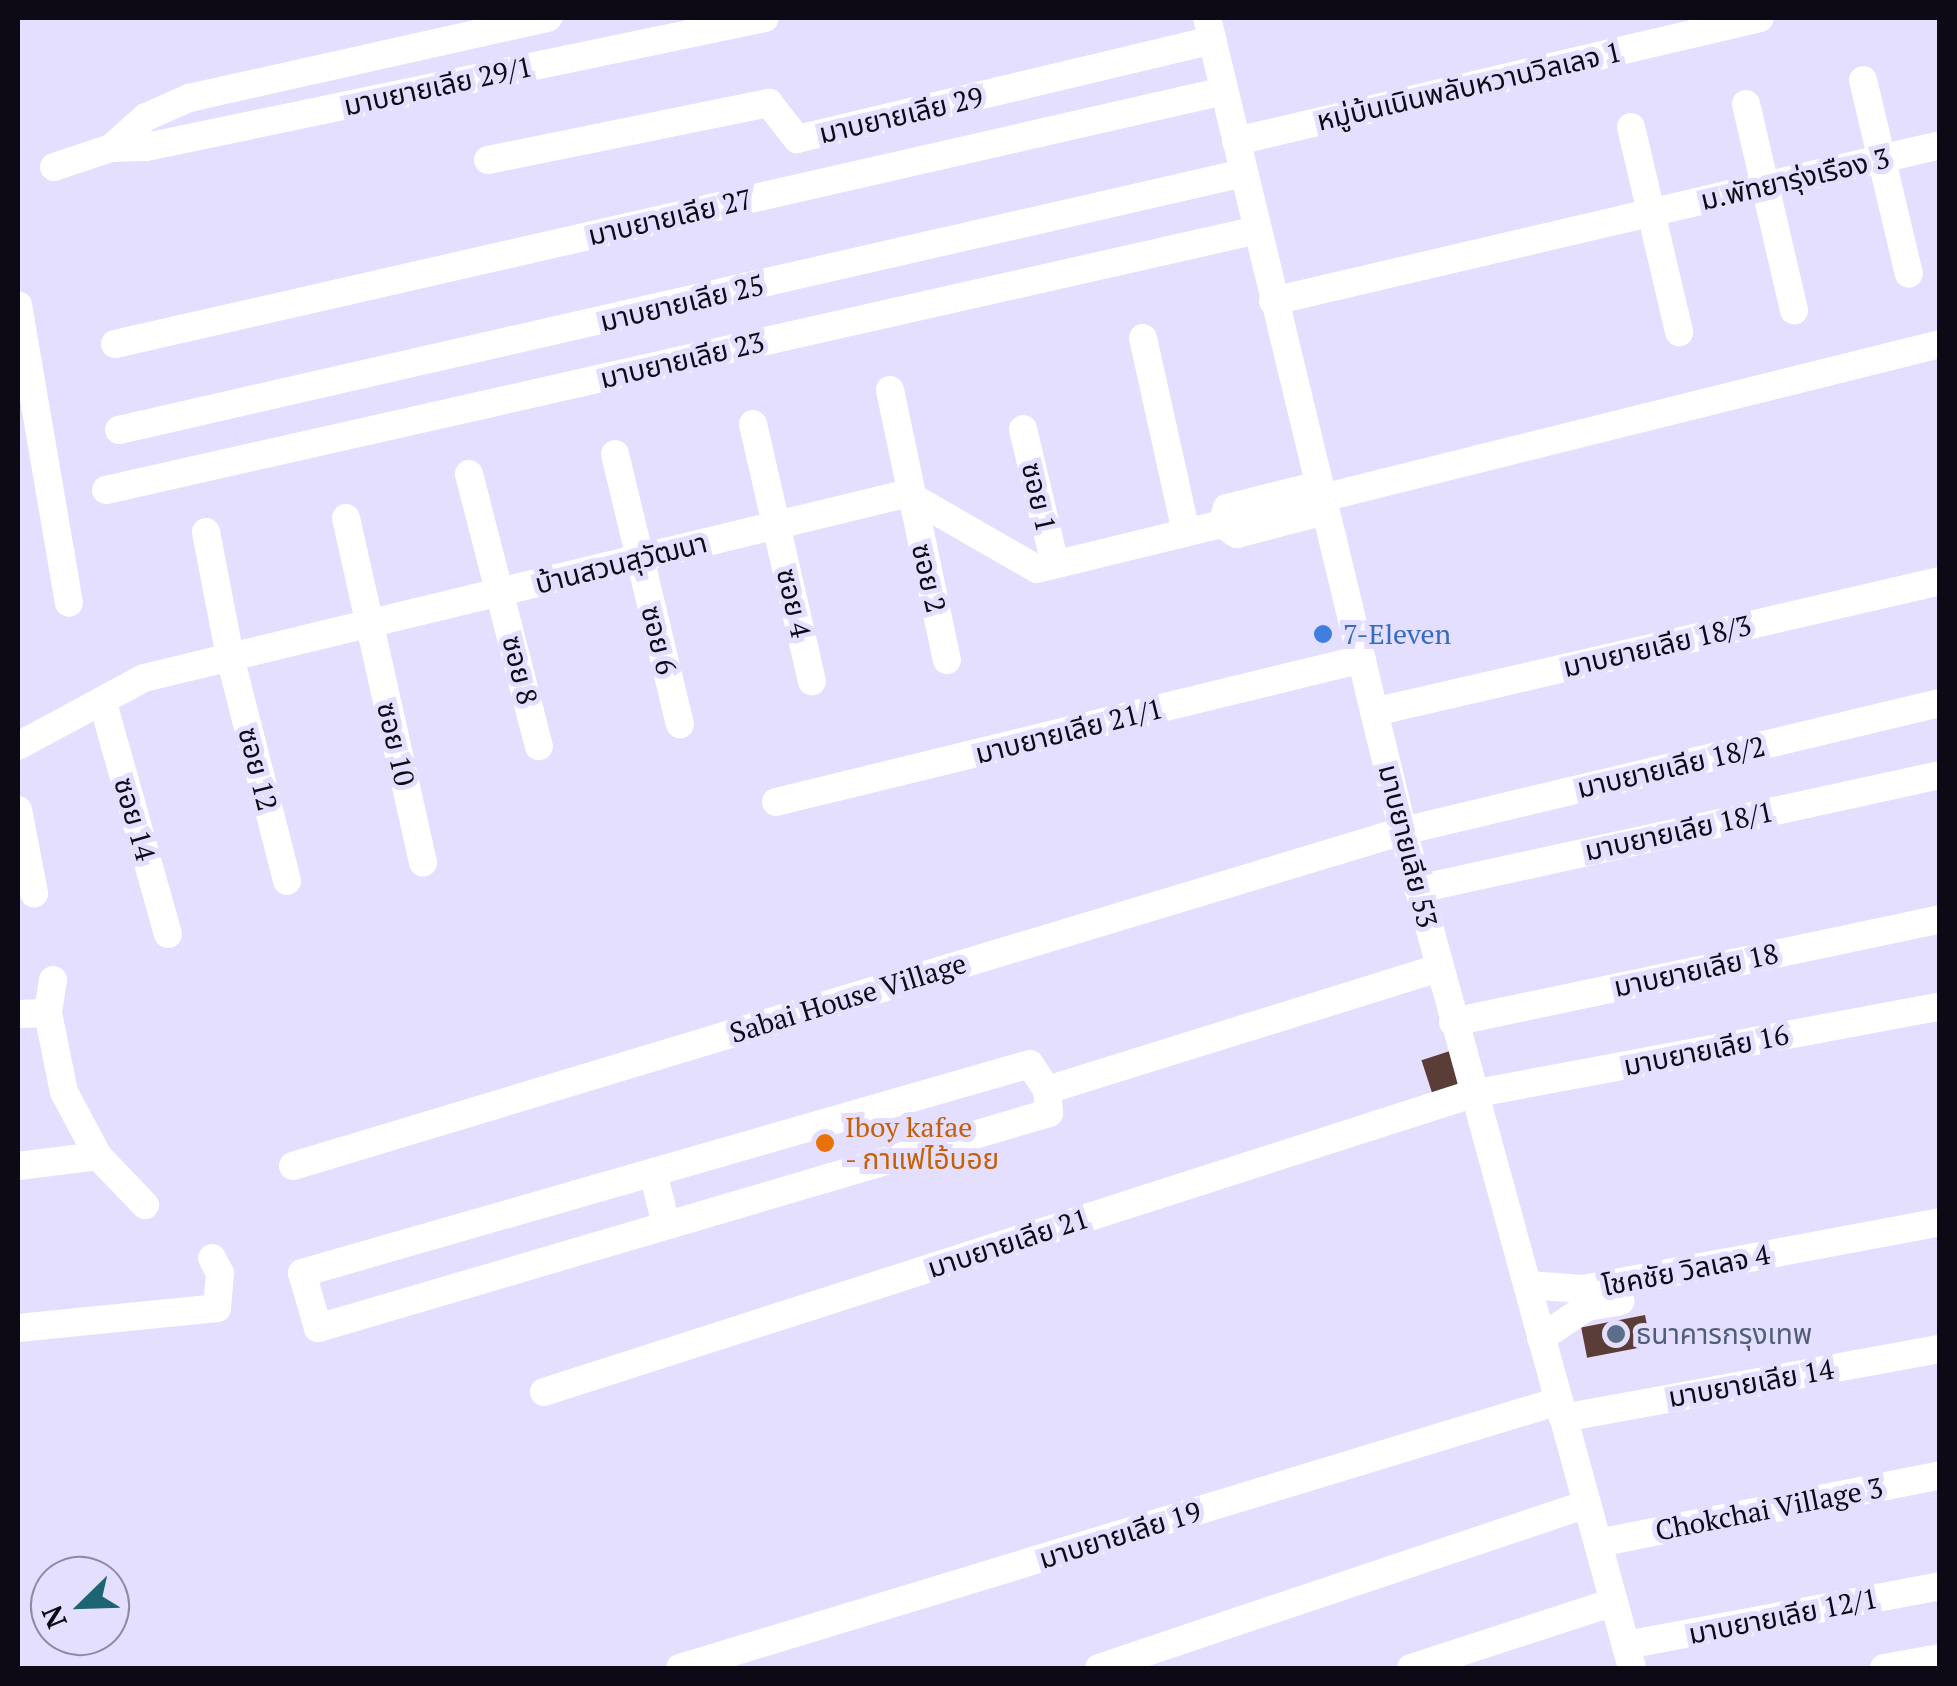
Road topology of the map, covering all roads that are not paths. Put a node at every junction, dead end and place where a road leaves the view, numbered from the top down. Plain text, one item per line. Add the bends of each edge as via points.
1 (548, 18) edge
2 (764, 18) edge
3 (1760, 18) edge
4 (1209, 29) edge
5 (1863, 80) dead end
6 (1224, 91) junction
7 (1746, 104) dead end
8 (1631, 127) dead end
9 (1236, 141) junction
10 (1940, 145) edge
11 (111, 148) junction
12 (1882, 159) junction
13 (488, 160) dead end
14 (54, 167) dead end
15 (1244, 172) junction
16 (1765, 186) junction
17 (1651, 212) junction
18 (1258, 230) junction
19 (1909, 274) dead end
20 (1273, 300) junction
21 (18, 305) edge
22 (1794, 310) dead end
23 (1680, 332) dead end
24 (1142, 338) dead end
25 (115, 344) dead end
26 (1940, 344) edge
27 (890, 390) dead end
28 (753, 424) dead end
29 (119, 430) dead end
30 (1023, 430) dead end
31 (615, 454) dead end
32 (468, 474) dead end
33 (106, 490) dead end
34 (910, 496) junction
35 (1322, 498) junction
36 (346, 518) dead end
37 (776, 526) junction
38 (206, 532) dead end
39 (1186, 532) junction
40 (638, 556) junction
41 (1056, 564) junction
42 (1940, 581) edge
43 (501, 594) junction
44 (69, 602) dead end
45 (369, 625) junction
46 (230, 657) junction
47 (1362, 659) junction
48 (947, 660) dead end
49 (812, 681) dead end
50 (102, 703) junction
51 (1940, 703) edge
52 (1374, 712) junction
53 (680, 724) dead end
54 (18, 746) edge
55 (539, 746) dead end
56 (1940, 776) edge
57 (776, 802) dead end
58 (18, 810) edge
59 (1403, 831) junction
60 (423, 863) dead end
61 (287, 880) dead end
62 (1418, 889) junction
63 (34, 893) dead end
64 (1940, 919) edge
65 (168, 934) dead end
66 (1438, 968) junction
67 (53, 980) dead end
68 (1940, 1006) edge
69 (48, 1013) junction
70 (18, 1014) edge
71 (1454, 1022) junction
72 (1047, 1090) junction
73 (1472, 1094) junction
74 (98, 1156) junction
75 (18, 1166) edge
76 (293, 1166) dead end
77 (653, 1172) junction
78 (145, 1205) dead end
79 (1940, 1222) edge
80 (666, 1226) junction
81 (1940, 1240) edge
82 (1846, 1248) junction
83 (212, 1258) dead end
84 (1527, 1285) junction
85 (18, 1328) edge
86 (1541, 1338) junction
87 (1940, 1349) edge
88 (544, 1392) dead end
89 (1561, 1410) junction
90 (1940, 1475) edge
91 (1587, 1504) junction
92 (1598, 1543) junction
93 (1940, 1586) edge
94 (1614, 1602) junction
95 (1629, 1657) edge
96 (1940, 1658) edge
97 (680, 1668) edge
98 (1099, 1668) edge
99 (1411, 1668) edge
100 (1884, 1668) edge

1 - 11 street via 297,69 166,106
2 - 11 street, มาบยายเลีย 29/1 via 146,147
3 - 9 street, หมู่บ้นเนินพลับหวานวิลเลจ 1
4 - 6 street, มาบยายเลีย 53
4 - 13 street, มาบยายเลีย 29 via 797,139 769,103
5 - 12 street
6 - 9 street, มาบยายเลีย 53
6 - 25 street, มาบยายเลีย 27
7 - 16 street
8 - 17 street
9 - 15 street, มาบยายเลีย 53
10 - 12 street, ม.พัทยารุ่งเรือง 3
11 - 14 street
12 - 16 street, ม.พัทยารุ่งเรือง 3
12 - 19 street
15 - 18 street, มาบยายเลีย 53
15 - 29 street, มาบยายเลีย 25
16 - 17 street, ม.พัทยารุ่งเรือง 3
16 - 22 street
17 - 20 street, ม.พัทยารุ่งเรือง 3
17 - 23 street
18 - 20 street, มาบยายเลีย 53
18 - 33 street, มาบยายเลีย 23
20 - 35 street, มาบยายเลีย 53
21 - 44 street
24 - 39 street
26 - 35 street
27 - 34 street, ซอย 2
28 - 37 street, ซอย 4
30 - 41 street, ซอย 1
31 - 40 street, ซอย 6
32 - 43 street, ซอย 8
34 - 37 street, บ้านสวนสุวัฒนา
34 - 41 street via 1037,569
34 - 48 street, ซอย 2
35 - 39 street via 1227,508 1222,524
35 - 47 street, มาบยายเลีย 53
36 - 45 street, ซอย 10
37 - 40 street, บ้านสวนสุวัฒนา
37 - 49 street, ซอย 4
38 - 46 street, ซอย 12
39 - 41 street
40 - 43 street, บ้านสวนสุวัฒนา
40 - 53 street, ซอย 6
42 - 52 street, มาบยายเลีย 18/3
43 - 45 street, บ้านสวนสุวัฒนา
43 - 55 street, ซอย 8
45 - 46 street, บ้านสวนสุวัฒนา
45 - 60 street, ซอย 10
46 - 50 street, บ้านสวนสุวัฒนา via 144,678
46 - 61 street, ซอย 12
47 - 52 street, มาบยายเลีย 53
47 - 57 street, มาบยายเลีย 21/1
50 - 54 street, บ้านสวนสุวัฒนา
50 - 65 street, ซอย 14
51 - 59 street, มาบยายเลีย 18/2
52 - 59 street, มาบยายเลีย 53
56 - 62 street, มาบยายเลีย 18/1
58 - 63 street
59 - 62 street, มาบยายเลีย 53
59 - 76 street, Sabai House Village
62 - 66 street, มาบยายเลีย 53
64 - 71 street, มาบยายเลีย 18
66 - 71 street, มาบยายเลีย 53
66 - 72 street
67 - 69 street
68 - 73 street, มาบยายเลีย 16
69 - 70 street
69 - 74 street via 64,1092
71 - 73 street, มาบยายเลีย 53
72 - 77 street via 1030,1064
72 - 80 street via 1049,1113
73 - 84 street, มาบยายเลีย 53
73 - 88 street, มาบยายเลีย 21
74 - 75 street
74 - 78 street
77 - 80 street
77 - 80 street via 302,1273 318,1328
79 - 82 street, โชคชัย วิลเลจ 4
81 - 82 street, โชคชัย วิลเลจ 4
82 - 84 street, โชคชัย วิลเลจ 4 via 1583,1289
82 - 86 street, โชคชัย วิลเลจ 4 via 1587,1307
83 - 85 street via 220,1273 217,1308
84 - 86 street, มาบยายเลีย 53
86 - 89 street, มาบยายเลีย 53
87 - 89 street, มาบยายเลีย 14
89 - 91 street, มาบยายเลีย 53
89 - 97 street, มาบยายเลีย 19
90 - 92 street, Chokchai Village 3
91 - 92 street, มาบยายเลีย 53
91 - 98 street
92 - 94 street, มาบยายเลีย 53
93 - 95 street, มาบยายเลีย 12/1
94 - 95 street, มาบยายเลีย 53
94 - 99 street
96 - 100 street

